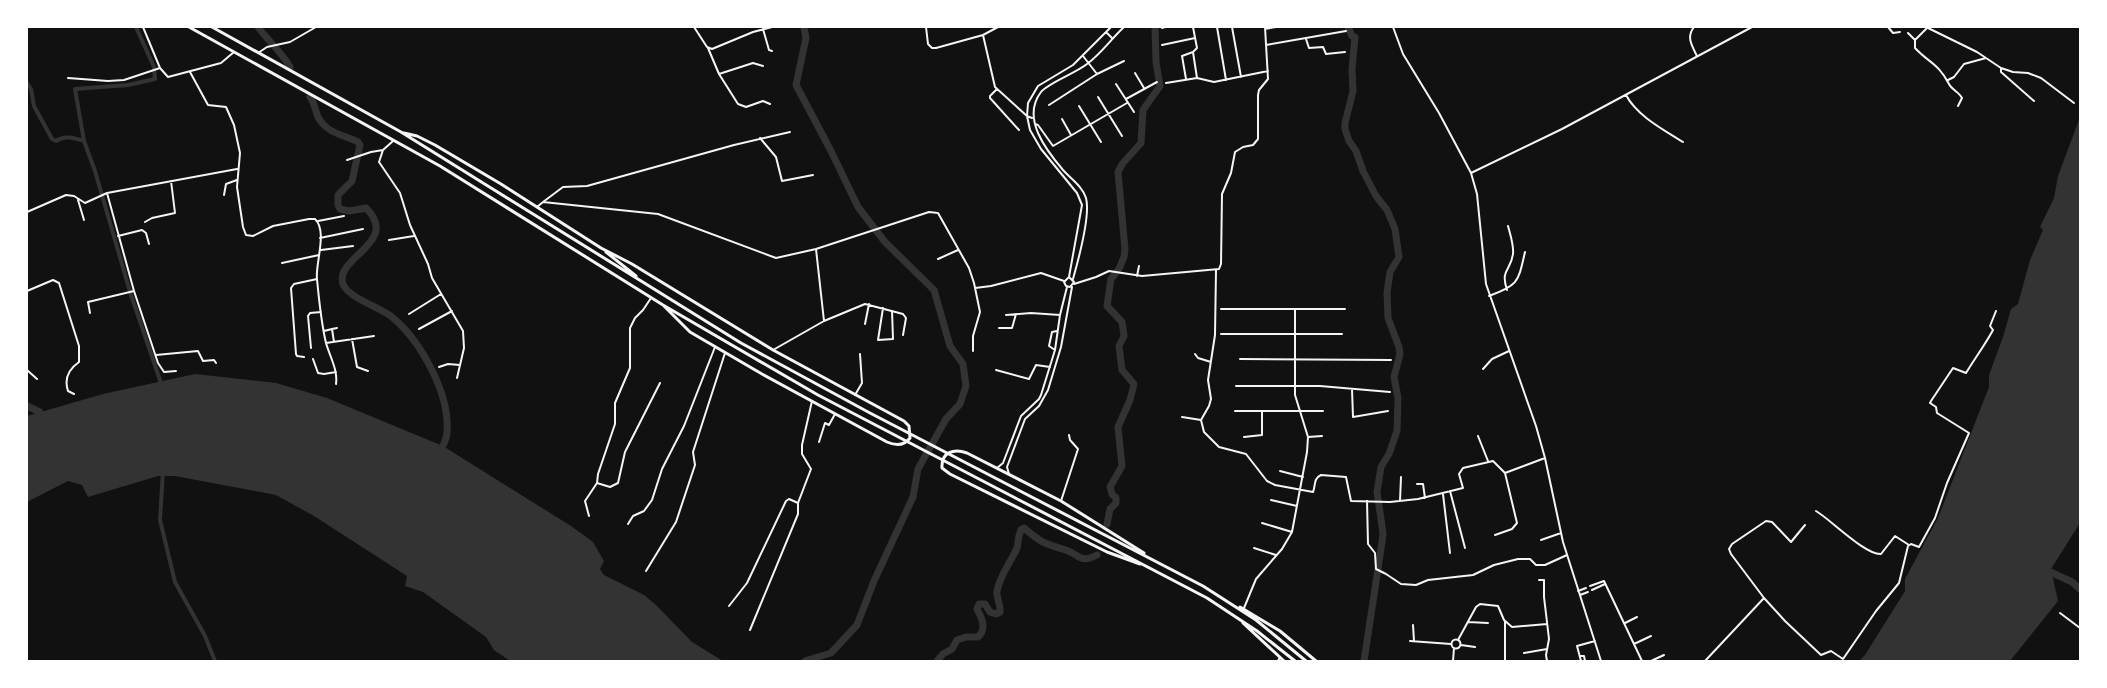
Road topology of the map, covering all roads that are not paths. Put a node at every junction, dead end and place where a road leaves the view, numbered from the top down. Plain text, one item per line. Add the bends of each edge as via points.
1 (142, 27) edge
2 (189, 27) edge
3 (212, 27) edge
4 (316, 27) edge
5 (694, 27) edge
6 (772, 27) edge
7 (926, 27) edge
8 (998, 27) edge
9 (1111, 27) edge
10 (1124, 27) edge
11 (1193, 27) edge
12 (1217, 27) edge
13 (1232, 27) edge
14 (1276, 27) edge
15 (1393, 27) edge
16 (1694, 27) edge
17 (1752, 27) edge
18 (1888, 27) edge
19 (1926, 27) edge
20 (1265, 28) edge
21 (763, 29) junction
22 (1346, 31) dead end
23 (1106, 32) junction
24 (1900, 32) dead end
25 (1908, 33) dead end
26 (983, 35) junction
27 (1112, 38) junction
28 (1195, 38) junction
29 (1306, 39) junction
30 (1915, 40) junction
31 (1162, 45) dead end
32 (1266, 45) junction
33 (708, 48) junction
34 (234, 52) junction
35 (772, 52) dead end
36 (1193, 52) junction
37 (1345, 52) dead end
38 (258, 53) junction
39 (1083, 56) junction
40 (1697, 56) junction
41 (1986, 58) junction
42 (1124, 61) dead end
43 (1089, 64) junction
44 (763, 66) dead end
45 (160, 68) junction
46 (2001, 68) junction
47 (1268, 71) junction
48 (190, 72) junction
49 (1134, 73) dead end
50 (719, 74) junction
51 (1098, 74) junction
52 (70, 77) dead end
53 (1241, 77) junction
54 (1197, 78) junction
55 (1186, 79) junction
56 (1226, 80) junction
57 (1948, 80) junction
58 (1157, 82) dead end
59 (1166, 83) dead end
60 (1116, 84) dead end
61 (1144, 88) junction
62 (996, 89) junction
63 (1626, 95) junction
64 (1098, 97) dead end
65 (1126, 99) junction
66 (2034, 101) dead end
67 (1127, 103) junction
68 (2074, 103) dead end
69 (770, 104) dead end
70 (1049, 105) dead end
71 (1079, 106) dead end
72 (1958, 106) dead end
73 (1134, 112) dead end
74 (1109, 114) junction
75 (1027, 116) junction
76 (1032, 118) junction
77 (1062, 119) dead end
78 (1035, 124) junction
79 (1090, 125) junction
80 (1019, 130) dead end
81 (401, 132) junction
82 (790, 132) dead end
83 (1072, 136) junction
84 (1122, 136) dead end
85 (760, 138) junction
86 (394, 140) junction
87 (1101, 142) dead end
88 (1682, 142) dead end
89 (1053, 146) junction
90 (1048, 149) junction
91 (383, 150) junction
92 (347, 160) dead end
93 (237, 169) junction
94 (1471, 173) junction
95 (813, 175) dead end
96 (237, 180) junction
97 (171, 181) junction
98 (105, 194) junction
99 (224, 195) dead end
100 (77, 199) junction
101 (543, 202) junction
102 (537, 207) junction
103 (27, 212) edge
104 (344, 216) dead end
105 (84, 220) dead end
106 (317, 221) junction
107 (145, 222) dead end
108 (1508, 226) dead end
109 (363, 228) dead end
110 (118, 236) junction
111 (414, 236) junction
112 (320, 238) junction
113 (389, 240) dead end
114 (149, 244) dead end
115 (353, 246) dead end
116 (601, 248) junction
117 (816, 249) junction
118 (320, 250) junction
119 (958, 250) junction
120 (1525, 252) dead end
121 (319, 255) junction
122 (938, 259) dead end
123 (282, 263) dead end
124 (1139, 266) dead end
125 (1216, 270) junction
126 (1137, 276) junction
127 (1069, 277) junction
128 (317, 279) junction
129 (1073, 279) junction
130 (642, 281) junction
131 (1064, 282) junction
132 (1074, 284) junction
133 (1067, 287) junction
134 (1072, 287) junction
135 (975, 288) junction
136 (1507, 290) junction
137 (27, 291) edge
138 (134, 291) junction
139 (441, 294) junction
140 (1489, 296) junction
141 (651, 297) junction
142 (869, 304) junction
143 (663, 305) junction
144 (883, 308) junction
145 (1221, 309) dead end
146 (1295, 309) junction
147 (1345, 309) dead end
148 (452, 311) junction
149 (892, 311) junction
150 (1996, 311) dead end
151 (321, 312) junction
152 (90, 313) dead end
153 (409, 314) dead end
154 (1016, 314) junction
155 (1006, 315) dead end
156 (1060, 315) junction
157 (824, 321) junction
158 (865, 324) dead end
159 (337, 328) dead end
160 (998, 328) dead end
161 (332, 329) junction
162 (419, 329) dead end
163 (324, 331) junction
164 (1058, 331) junction
165 (1221, 334) dead end
166 (1296, 334) junction
167 (1342, 334) dead end
168 (903, 335) dead end
169 (374, 336) dead end
170 (352, 339) junction
171 (334, 342) junction
172 (326, 343) junction
173 (715, 347) junction
174 (311, 348) dead end
175 (773, 350) junction
176 (1055, 350) junction
177 (973, 351) dead end
178 (1509, 351) junction
179 (725, 353) junction
180 (860, 354) dead end
181 (1195, 354) dead end
182 (156, 355) junction
183 (304, 357) dead end
184 (313, 359) dead end
185 (1240, 359) dead end
186 (1295, 360) junction
187 (1391, 360) dead end
188 (1211, 362) junction
189 (216, 363) dead end
190 (460, 365) junction
191 (439, 366) dead end
192 (1050, 367) junction
193 (1483, 369) dead end
194 (27, 370) edge
195 (996, 370) dead end
196 (176, 371) dead end
197 (368, 371) dead end
198 (336, 372) junction
199 (457, 378) dead end
200 (37, 379) dead end
201 (660, 383) dead end
202 (336, 384) dead end
203 (1236, 386) dead end
204 (1294, 386) junction
205 (1352, 389) junction
206 (1390, 392) dead end
207 (74, 394) dead end
208 (855, 395) junction
209 (812, 401) junction
210 (1235, 411) dead end
211 (1262, 411) junction
212 (1300, 411) junction
213 (1324, 411) dead end
214 (1388, 411) dead end
215 (835, 414) junction
216 (1182, 417) dead end
217 (1201, 420) junction
218 (1014, 434) junction
219 (1019, 435) junction
220 (1069, 435) dead end
221 (1244, 436) dead end
222 (1322, 436) dead end
223 (1478, 436) dead end
224 (1308, 437) junction
225 (819, 442) dead end
226 (1545, 458) junction
227 (1488, 461) junction
228 (996, 468) junction
229 (1280, 471) dead end
230 (1505, 473) junction
231 (1010, 475) junction
232 (1303, 477) junction
233 (1401, 477) dead end
234 (597, 483) junction
235 (1417, 484) dead end
236 (1300, 490) junction
237 (1450, 492) junction
238 (1443, 494) junction
239 (1426, 498) junction
240 (1271, 500) dead end
241 (1061, 501) junction
242 (1368, 501) junction
243 (1400, 501) junction
244 (798, 503) junction
245 (1297, 506) junction
246 (1816, 511) dead end
247 (589, 516) dead end
248 (1262, 523) dead end
249 (628, 524) dead end
250 (1805, 525) dead end
251 (1292, 532) junction
252 (1561, 533) junction
253 (1495, 535) dead end
254 (1541, 540) dead end
255 (1909, 545) junction
256 (1254, 548) dead end
257 (1465, 548) dead end
258 (1450, 553) dead end
259 (1276, 555) junction
260 (1567, 555) junction
261 (1156, 561) junction
262 (1152, 569) junction
263 (646, 571) dead end
264 (1539, 580) dead end
265 (1605, 584) junction
266 (1590, 586) dead end
267 (1586, 588) dead end
268 (1592, 590) dead end
269 (1578, 591) junction
270 (1588, 592) dead end
271 (1579, 596) junction
272 (1764, 598) junction
273 (1234, 604) junction
274 (729, 606) dead end
275 (1244, 608) junction
276 (2060, 613) dead end
277 (1637, 617) dead end
278 (1238, 618) junction
279 (1468, 622) junction
280 (1505, 622) junction
281 (1488, 623) dead end
282 (1625, 623) junction
283 (1547, 624) junction
284 (1413, 625) dead end
285 (2080, 628) edge
286 (750, 630) dead end
287 (1651, 636) dead end
288 (1458, 640) junction
289 (1410, 641) dead end
290 (1414, 641) junction
291 (1594, 641) junction
292 (1451, 644) junction
293 (1634, 644) junction
294 (1461, 645) junction
295 (1475, 647) dead end
296 (1454, 648) junction
297 (1547, 650) junction
298 (1524, 654) dead end
299 (1664, 655) dead end
300 (1580, 656) junction
301 (1279, 657) junction
302 (1278, 661) edge
303 (1284, 661) edge
304 (1295, 661) edge
305 (1306, 661) edge
306 (1316, 661) edge
307 (1453, 661) edge
308 (1505, 661) edge
309 (1547, 661) edge
310 (1581, 661) edge
311 (1585, 661) edge
312 (1601, 661) edge
313 (1642, 661) edge
314 (1650, 661) edge
315 (1705, 661) edge

1 - 45 street
2 - 34 main road
3 - 38 main road
4 - 38 street via 303,36 285,44 270,46
5 - 33 street
6 - 21 street
7 - 26 street via 928,44 932,48
8 - 26 street
9 - 23 street
10 - 27 street
11 - 28 street
12 - 56 street
13 - 53 street
14 - 20 street
15 - 94 street via 1405,59 1439,113
16 - 40 street via 1690,40
17 - 40 street
18 - 24 street via 1893,33
19 - 30 street
19 - 41 street
20 - 32 street
21 - 33 street via 717,48
21 - 35 street via 768,50
22 - 29 street
23 - 27 street
23 - 39 street
25 - 30 street
26 - 62 street
27 - 43 street
28 - 31 street
28 - 36 street via 1196,48
29 - 32 street
29 - 37 street via 1309,48 1323,47 1326,54
30 - 57 street via 1915,48 1937,65
32 - 47 street
33 - 50 street
34 - 48 street via 221,63
34 - 86 main road
36 - 54 street
36 - 55 street via 1182,56
38 - 81 main road
39 - 43 street
39 - 75 street via 1038,86 1028,103
40 - 63 street
41 - 46 street
41 - 57 street via 1964,64 1954,77
42 - 51 street
43 - 51 street
43 - 76 street via 1042,91 1036,100
44 - 50 street via 753,63
45 - 48 street via 168,77
45 - 52 street via 124,80
46 - 66 street via 2001,72
46 - 68 street via 2041,78
47 - 53 street
47 - 125 street via 1268,81 1259,90 1258,95 1258,139 1252,145 1243,146 1235,152 1231,173 1222,194 1221,264
48 - 93 street via 208,106 224,106 229,110 240,154
49 - 61 street
50 - 69 street via 741,107 763,101
51 - 70 street
53 - 56 street
54 - 55 street
54 - 56 street via 1214,82
55 - 59 street
57 - 72 street via 1962,98
58 - 61 street
60 - 65 street
61 - 65 street
62 - 75 street
62 - 80 street via 990,98
63 - 88 street via 1639,111
63 - 94 street
64 - 74 street
65 - 67 street
67 - 73 street
67 - 74 street
71 - 79 street
74 - 79 street
74 - 84 street
75 - 76 street
75 - 127 street via 1030,130 1042,150 1080,199 1082,212
76 - 78 street
77 - 83 street
78 - 89 street
78 - 90 street
79 - 83 street
79 - 87 street
81 - 102 main road via 435,145
81 - 130 main road
82 - 85 street
83 - 89 street
85 - 95 street via 776,157 782,181
85 - 101 street via 587,186 563,187
86 - 91 street
86 - 141 main road via 466,181
89 - 90 street
90 - 129 street via 1083,192 1087,205
91 - 92 street
91 - 111 street via 379,158 381,166 400,193
93 - 96 street
93 - 97 street
94 - 140 street via 1477,194 1484,272
96 - 99 street via 226,184
96 - 106 street via 246,234 253,236 278,224 309,219
97 - 98 street
97 - 107 street via 175,213
98 - 100 street via 85,203
98 - 110 street
100 - 103 street via 70,194 66,195
100 - 105 street
101 - 102 street
101 - 117 street via 662,215 776,258
102 - 116 main road
104 - 106 street
106 - 112 street
108 - 136 street via 1513,254 1504,274
109 - 112 street
110 - 114 street via 142,230 146,233
110 - 138 street
111 - 113 street
111 - 139 street
112 - 118 street
115 - 118 street
116 - 130 main road
116 - 175 main road via 632,264
117 - 119 street via 929,212 938,213
117 - 157 street
118 - 121 street
119 - 122 street
119 - 135 street via 969,268
120 - 136 street via 1519,275
121 - 123 street
121 - 128 street
124 - 126 street
125 - 126 street
125 - 188 street via 1215,335
126 - 132 street via 1109,271
127 - 129 street
127 - 131 street
128 - 151 street
128 - 183 street via 294,284 291,288 296,354
129 - 132 street
130 - 261 main road via 736,340 822,387
131 - 133 street
131 - 135 street via 1041,272
132 - 134 street
133 - 134 street
133 - 156 street
134 - 219 street via 1061,346 1048,390 1040,406 1025,419
135 - 177 street via 980,312 973,336
136 - 140 street
137 - 207 street via 53,280 59,283 79,346 79,362 72,368 66,381 68,391
138 - 152 street via 87,302
138 - 182 street
139 - 148 street
139 - 153 street
140 - 178 street
141 - 143 main road
141 - 234 street via 630,328 630,368 617,395 616,424
142 - 144 street
142 - 157 street
142 - 158 street
143 - 173 main road via 690,332
143 - 262 main road via 818,395
144 - 149 street
144 - 149 street via 878,340 892,339
145 - 146 street
146 - 147 street
146 - 166 street
148 - 162 street
148 - 190 street via 465,340
149 - 168 street via 903,314 906,318
150 - 255 street via 1990,326 1993,330 1986,345 1966,374 1953,368 1930,400 1937,413 1969,433 1932,522 1918,547
151 - 163 street
151 - 174 street via 310,313 308,316
154 - 155 street
154 - 156 street
154 - 160 street via 1012,328
156 - 164 street
157 - 175 street
159 - 161 street
161 - 163 street
161 - 171 street
163 - 172 street
164 - 176 street
164 - 176 street via 1052,332 1049,346
165 - 166 street
166 - 167 street
166 - 186 street
169 - 170 street
170 - 171 street
170 - 197 street via 356,367
171 - 172 street
172 - 198 street
173 - 179 main road
173 - 249 street via 684,426 662,469 652,500 644,511 636,514
175 - 208 main road
176 - 192 street
178 - 193 street via 1491,360
178 - 226 street
179 - 209 main road
179 - 263 street via 693,452 695,465 676,522
180 - 208 street via 862,383
181 - 188 street via 1198,358
182 - 189 street via 198,351 203,361 214,360
182 - 196 street via 164,372
184 - 198 street via 318,373
185 - 186 street
186 - 187 street
186 - 204 street
188 - 217 street via 1208,380 1210,403
190 - 191 street
190 - 199 street
192 - 195 street via 1036,365 1029,379
192 - 218 street via 1039,399 1021,416
194 - 200 street
198 - 202 street
201 - 234 street via 625,452 618,483 610,487
203 - 204 street
204 - 205 street
204 - 212 street
205 - 206 street
205 - 214 street via 1353,418
208 - 215 main road via 904,421 910,430 909,440 899,445 890,444
209 - 215 main road
209 - 244 street via 802,445 802,454 811,469
210 - 211 street
211 - 212 street
211 - 221 street via 1262,435
212 - 213 street
212 - 224 street
215 - 225 street via 829,425 825,423
216 - 217 street
217 - 236 street via 1204,432 1219,447 1246,454 1267,481
218 - 219 street
218 - 228 street via 1003,463
219 - 231 street via 1007,467
220 - 241 street via 1078,449
222 - 224 street
223 - 227 street
224 - 232 street
226 - 230 street
226 - 252 street
227 - 230 street via 1496,462
227 - 237 street via 1461,470 1463,488
228 - 231 main road
228 - 262 main road via 960,451 947,453 942,462 942,468 950,474 1107,552
229 - 232 street
230 - 253 street via 1517,523 1512,529
231 - 241 main road
232 - 236 street
233 - 243 street
234 - 247 street via 585,501
235 - 239 street via 1423,484
236 - 242 street via 1313,492 1315,480 1321,475 1342,477 1348,479 1350,500
236 - 245 street
237 - 238 street
237 - 257 street
238 - 239 street
238 - 258 street
239 - 243 street
240 - 245 street
241 - 261 main road
242 - 243 street
242 - 260 street via 1368,544 1375,553 1376,570 1401,584 1416,585 1428,580 1473,575 1518,558 1530,559 1537,566 1545,565
244 - 274 street via 789,499 783,505 747,583
244 - 286 street via 798,514
245 - 251 street
246 - 255 street via 1876,554 1881,554 1895,536
248 - 251 street
250 - 272 street via 1791,542 1772,522 1766,521 1730,545 1730,554
251 - 259 street
252 - 254 street
252 - 260 street
255 - 272 street via 1899,583 1843,659 1831,651 1821,654
256 - 259 street
259 - 275 street via 1256,579
260 - 269 street
261 - 273 main road
262 - 278 main road via 1207,598
264 - 283 street via 1544,580 1546,584 1544,596
265 - 266 street via 1603,580
265 - 268 street
265 - 282 street
267 - 269 street
269 - 271 street
270 - 271 street
271 - 291 street
272 - 315 street
273 - 275 main road
273 - 305 main road
275 - 306 main road via 1280,631
276 - 285 street
277 - 282 street
278 - 301 main road
278 - 304 main road
279 - 280 street via 1476,607 1484,604 1498,606
279 - 281 street
279 - 288 street
280 - 283 street via 1512,627 1520,628
280 - 308 street
282 - 293 street
283 - 297 street
284 - 290 street
287 - 293 street
288 - 292 street
288 - 294 street
289 - 290 street
290 - 292 street
291 - 300 street via 1578,645
291 - 312 street
292 - 296 street
293 - 313 street
294 - 295 street
294 - 296 street
296 - 307 street
297 - 298 street
297 - 309 street
299 - 314 street
300 - 310 street
300 - 311 street via 1584,656
301 - 302 street
301 - 303 main road

